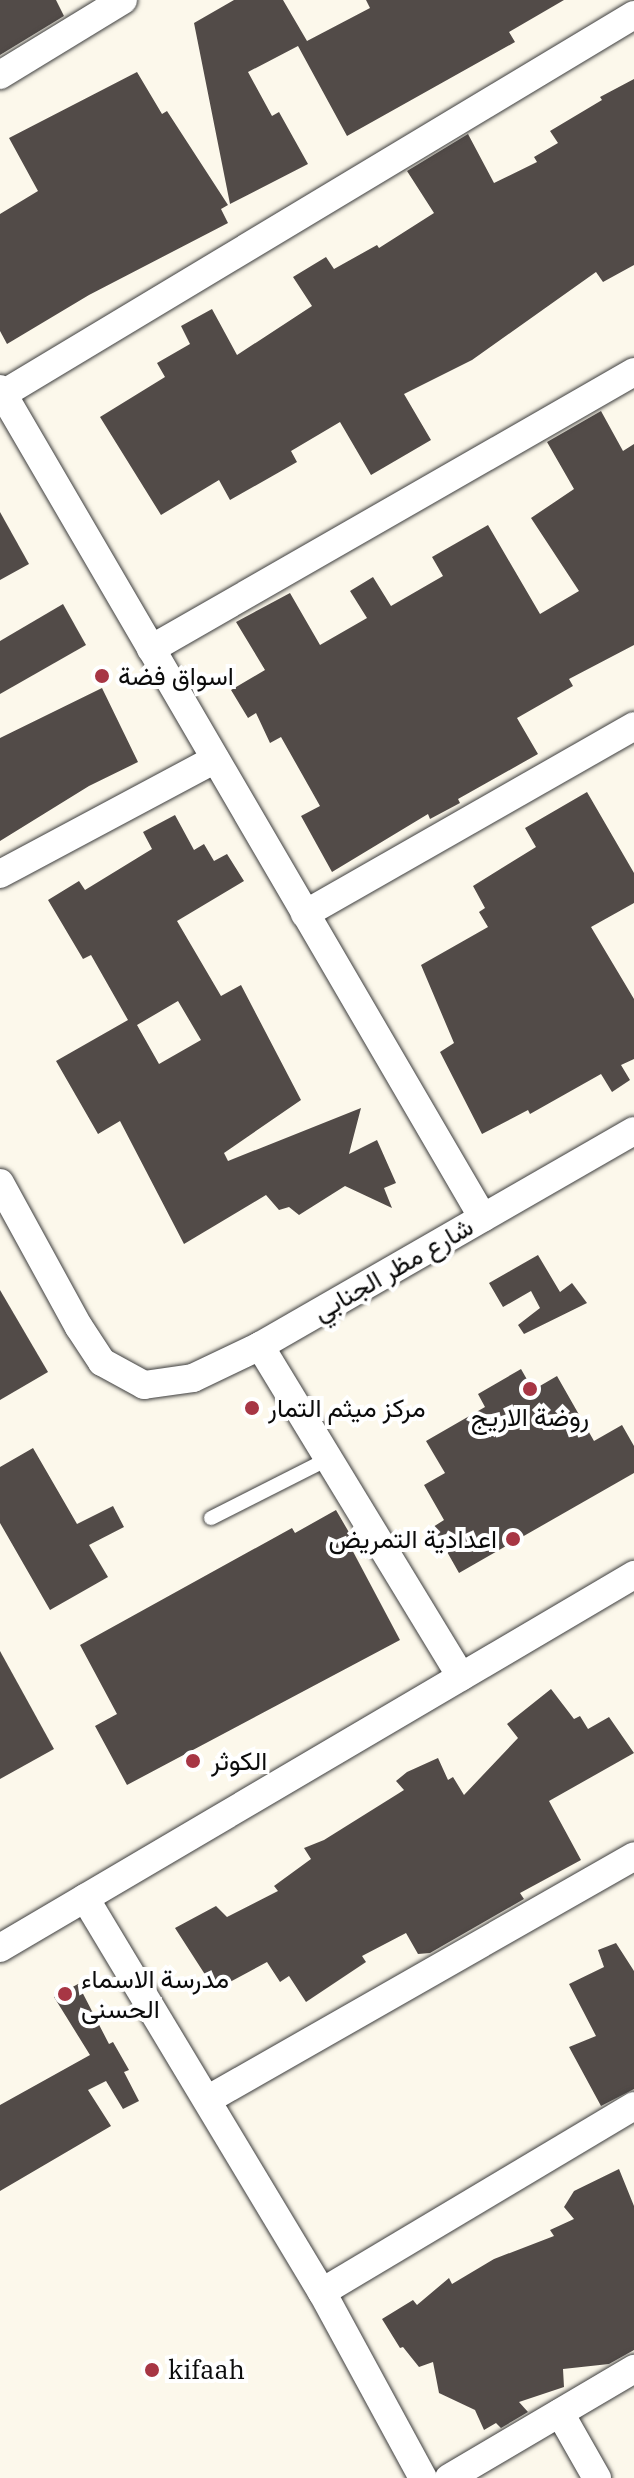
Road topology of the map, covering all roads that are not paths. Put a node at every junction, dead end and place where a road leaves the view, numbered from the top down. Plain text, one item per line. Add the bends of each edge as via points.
1 (123, 0) edge
2 (634, 15) edge
3 (0, 75) edge
4 (634, 372) edge
5 (1, 392) edge
6 (151, 649) junction
7 (634, 726) edge
8 (215, 759) junction
9 (0, 874) edge
10 (305, 914) junction
11 (634, 1131) edge
12 (2, 1190) edge
13 (483, 1218) junction
14 (260, 1346) junction
15 (328, 1459) junction
16 (211, 1518) dead end
17 (634, 1575) edge
18 (461, 1677) junction
19 (634, 1856) edge
20 (85, 1898) junction
21 (0, 1948) edge
22 (207, 2100) junction
23 (634, 2106) edge
24 (322, 2292) junction
25 (634, 2369) edge
26 (560, 2413) junction
27 (423, 2478) edge
28 (449, 2478) edge
29 (597, 2478) edge

1 - 3 street
2 - 5 street
4 - 6 street
5 - 6 street
6 - 8 street
7 - 10 street
8 - 9 street
8 - 10 street
10 - 13 street
11 - 13 street, شارع مظر الجنابي
12 - 14 street, شارع مظر الجنابي via 102,1362 144,1385 193,1378
13 - 14 street, شارع مظر الجنابي
14 - 15 street
15 - 16 lane
15 - 18 street
17 - 18 street
18 - 20 street
19 - 22 street
20 - 21 street
20 - 22 street
22 - 24 street
23 - 24 street
24 - 27 street
25 - 26 street
26 - 28 street
26 - 29 street

